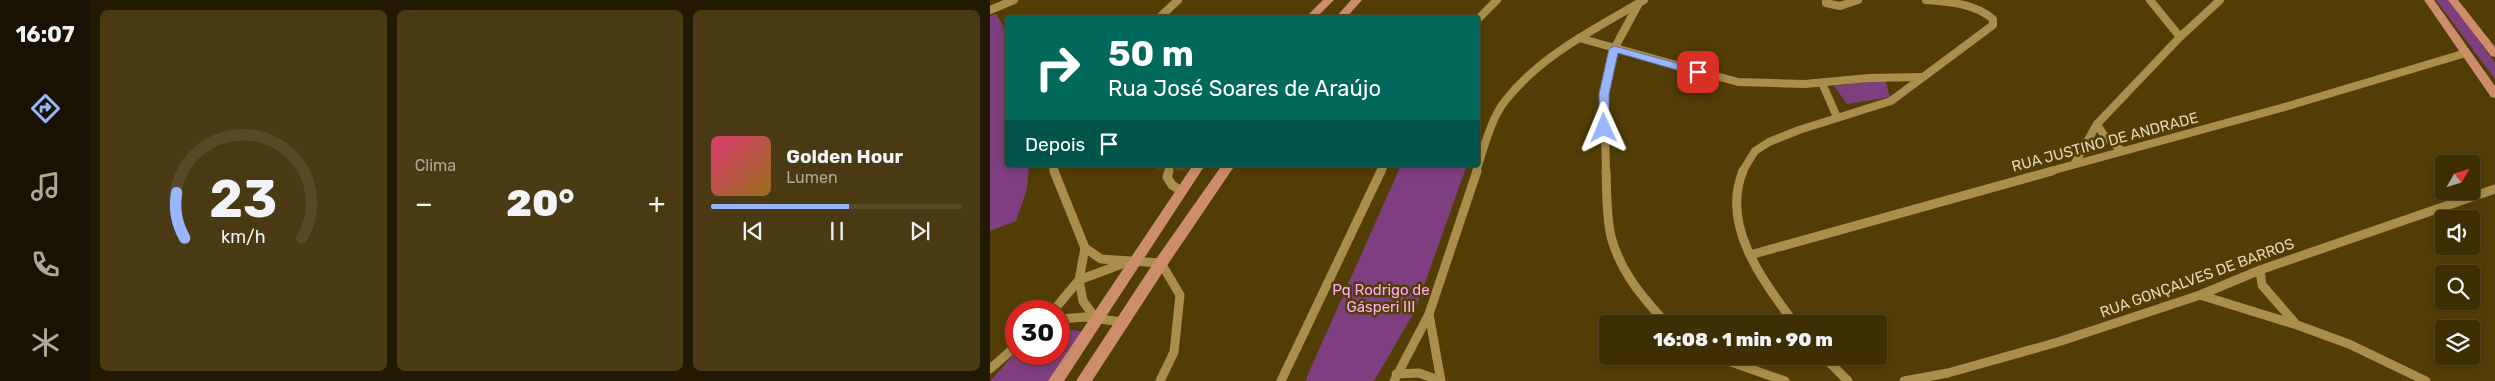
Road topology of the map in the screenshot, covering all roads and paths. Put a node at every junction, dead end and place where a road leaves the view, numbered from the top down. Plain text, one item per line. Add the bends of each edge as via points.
1 (1014, 0) edge
2 (1178, 0) edge
3 (1329, 0) edge
4 (1358, 0) edge
5 (1497, 0) edge
6 (1826, 0) edge
7 (1858, 0) edge
8 (1926, 0) edge
9 (2150, 0) edge
10 (2220, 0) edge
11 (2429, 0) edge
12 (2453, 0) edge
13 (1642, 1) edge
14 (990, 10) edge
15 (1162, 15) edge
16 (1313, 15) edge
17 (1343, 15) edge
18 (1480, 17) edge
19 (2180, 37) junction
20 (1579, 38) junction
21 (1614, 49) junction
22 (2466, 53) junction
23 (2495, 54) edge
24 (1922, 77) junction
25 (1822, 83) junction
26 (2495, 94) edge
27 (1837, 117) junction
28 (2097, 124) junction
29 (2122, 151) junction
30 (1480, 160) edge
31 (2075, 163) junction
32 (1053, 167) edge
33 (1198, 167) edge
34 (1228, 167) edge
35 (1383, 167) edge
36 (1478, 167) edge
37 (1168, 170) dead end
38 (2495, 189) edge
39 (1181, 191) junction
40 (1085, 248) junction
41 (1750, 255) junction
42 (1135, 261) junction
43 (1161, 263) junction
44 (2260, 270) junction
45 (1079, 280) junction
46 (2200, 295) junction
47 (1062, 300) edge
48 (1429, 314) junction
49 (1659, 315) edge
50 (1789, 315) edge
51 (1070, 318) edge
52 (1096, 319) junction
53 (1122, 322) junction
54 (2297, 324) junction
55 (1005, 356) edge
56 (1740, 365) edge
57 (1832, 365) edge
58 (990, 369) edge
59 (1395, 378) edge
60 (1056, 381) edge
61 (1084, 381) edge
62 (1160, 381) edge
63 (1281, 381) edge
64 (1441, 381) edge
65 (1785, 381) edge
66 (1848, 381) edge
67 (1904, 381) edge
68 (2426, 381) edge

1 - 14 street
2 - 15 street
3 - 16 main road
4 - 17 main road
5 - 18 street
6 - 7 street via 1826,4 1834,6
8 - 24 street via 1974,8 1993,19 1993,25
9 - 19 street
10 - 19 street
11 - 22 main road
12 - 23 main road
13 - 20 street
13 - 21 street
19 - 28 street
20 - 21 street
20 - 30 street via 1530,75 1504,102
21 - 25 street via 1738,82
21 - 49 street via 1604,94 1604,144 1612,239 1624,270
22 - 26 main road
22 - 29 street, RUA JUSTINO DE ANDRADE via 2270,112
24 - 25 street
24 - 27 street via 1891,101
25 - 27 street
27 - 41 street via 1801,128 1751,153 1737,191 1737,212
28 - 29 street
28 - 31 street
29 - 31 street, RUA JUSTINO DE ANDRADE
31 - 41 street, RUA JUSTINO DE ANDRADE
32 - 40 street
33 - 39 main road
34 - 43 main road
35 - 63 street
36 - 48 street
37 - 39 street via 1167,177
38 - 44 street, RUA GONÇALVES DE BARROS
39 - 42 main road
40 - 42 street via 1101,259
40 - 45 street
41 - 50 street
42 - 43 street
42 - 45 street via 1106,268
42 - 52 main road
43 - 53 main road
43 - 62 street via 1180,295 1174,352
44 - 46 street, RUA GONÇALVES DE BARROS
44 - 54 street via 2262,285 2269,296
45 - 47 street
45 - 52 street via 1084,307
46 - 54 street
46 - 67 street, RUA GONÇALVES DE BARROS via 2058,342 1948,373
48 - 59 street
48 - 64 street
51 - 52 street
52 - 53 street
52 - 60 main road
53 - 61 main road
54 - 68 street via 2349,344
55 - 58 street
56 - 65 street
57 - 66 street
59 - 64 street via 1419,372

